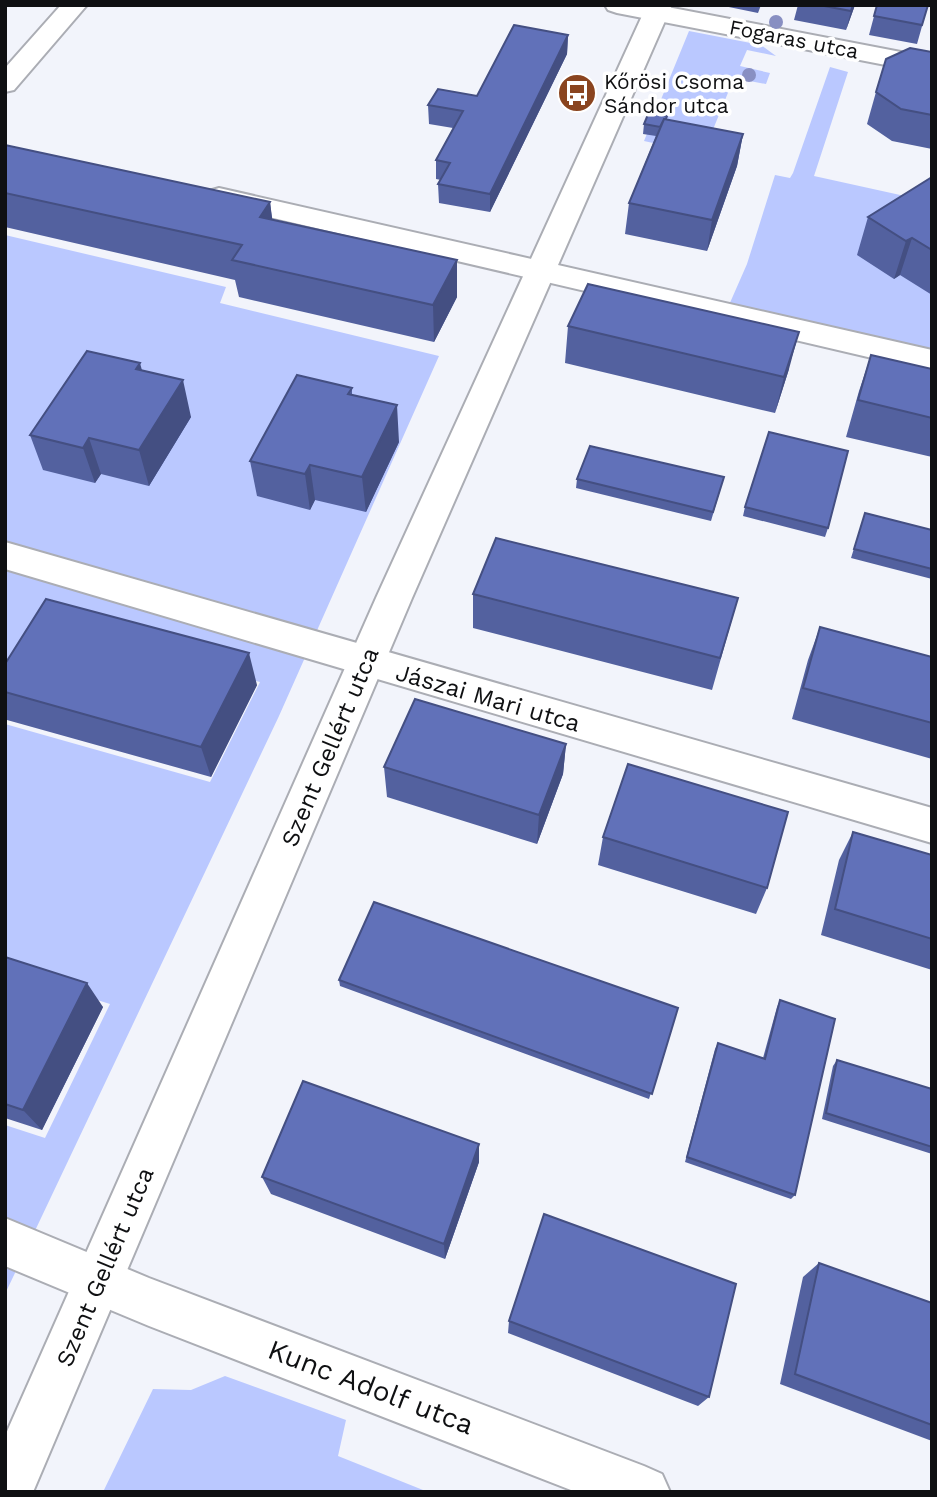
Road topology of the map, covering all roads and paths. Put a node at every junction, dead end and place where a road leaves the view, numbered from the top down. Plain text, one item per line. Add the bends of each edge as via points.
1 (75, 5) edge
2 (617, 5) edge
3 (658, 9) edge
4 (932, 66) edge
5 (5, 84) edge
6 (191, 191) edge
7 (541, 273) junction
8 (932, 361) edge
9 (5, 555) edge
10 (366, 663) junction
11 (932, 826) edge
12 (5, 1241) edge
13 (100, 1280) junction
14 (7, 1492) edge
15 (644, 1492) edge

1 - 5 street
2 - 3 street, Fogaras utca
3 - 4 street, Fogaras utca
3 - 7 street, Szent Gellért utca
6 - 7 street
7 - 8 street
7 - 10 street, Szent Gellért utca
9 - 10 street, Jászai Mari utca
10 - 11 street, Jászai Mari utca
10 - 13 street, Szent Gellért utca
12 - 13 street, Kunc Adolf utca
13 - 14 street, Szent Gellért utca
13 - 15 street, Kunc Adolf utca

